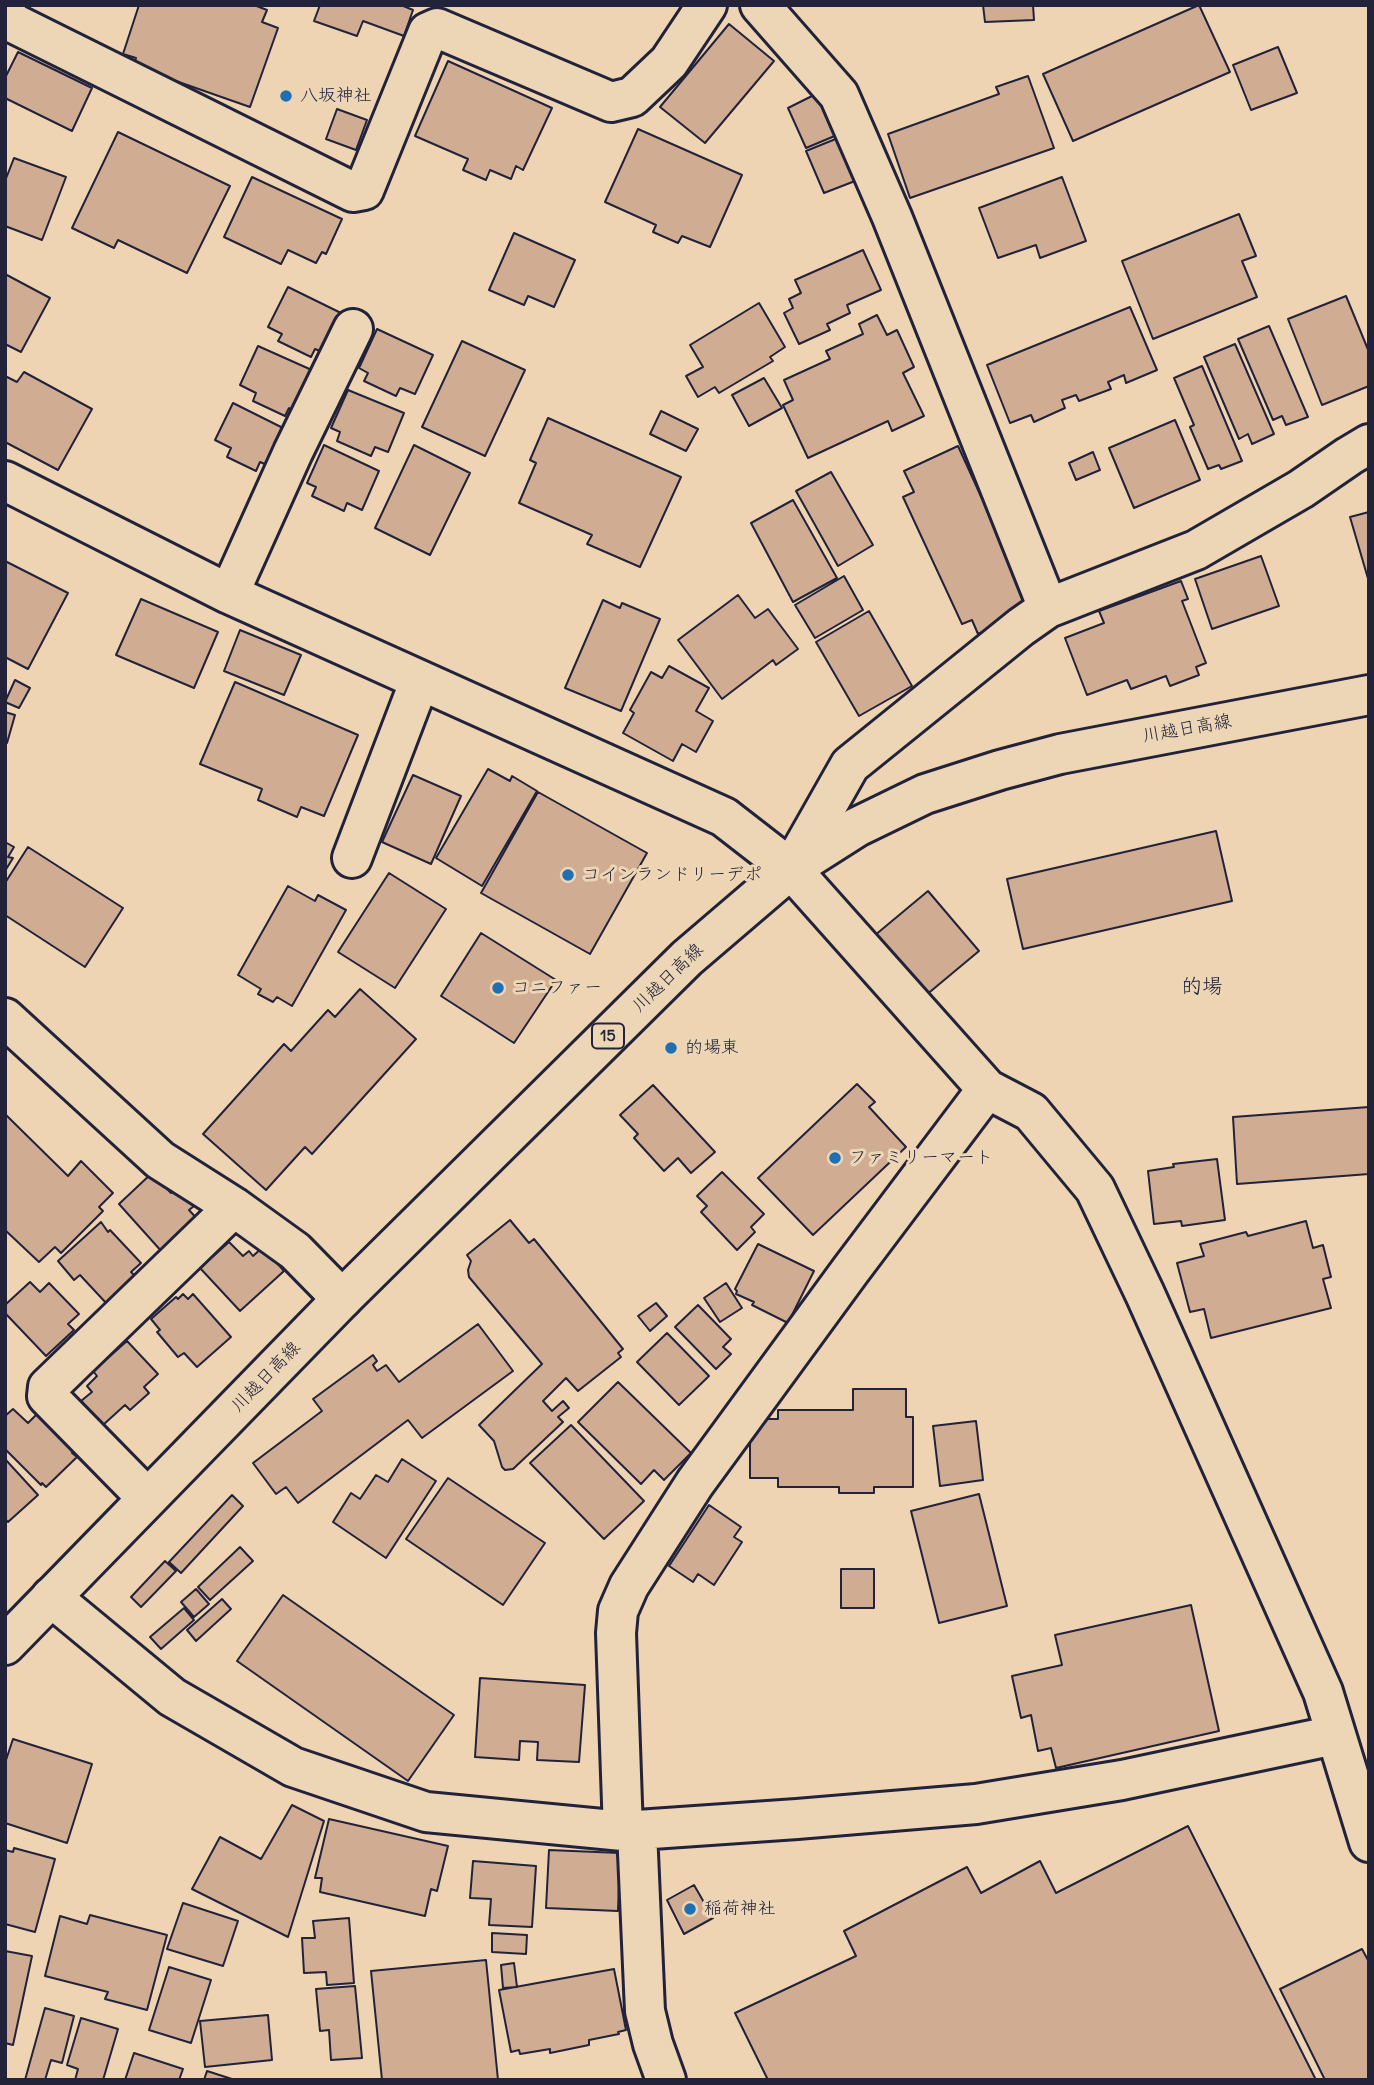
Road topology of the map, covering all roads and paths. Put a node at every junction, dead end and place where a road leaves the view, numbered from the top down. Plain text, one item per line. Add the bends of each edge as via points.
1 (707, 5) edge
2 (760, 5) edge
3 (5, 19) edge
4 (353, 329) dead end
5 (1369, 444) edge
6 (5, 481) edge
7 (229, 594) junction
8 (1048, 608) junction
9 (420, 680) junction
10 (1369, 695) edge
11 (352, 859) dead end
12 (790, 870) junction
13 (11, 1035) edge
14 (987, 1089) junction
15 (234, 1207) junction
16 (342, 1299) junction
17 (148, 1497) junction
18 (51, 1597) junction
19 (5, 1645) edge
20 (1335, 1735) junction
21 (630, 1831) junction
22 (1369, 1842) edge
23 (666, 2080) edge

1 - 3 street via 669,62 632,97 611,102 437,28 428,32 364,190 353,192
2 - 8 street via 839,95
4 - 7 street
5 - 8 street via 1196,550
6 - 7 street
7 - 9 street
8 - 12 street via 850,765
9 - 11 street
9 - 12 street via 724,817
10 - 12 street, 川越日高線 / 15 via 1060,754 1000,771 925,794 857,827
12 - 14 street
12 - 16 street, 川越日高線 / 15 via 687,958
13 - 15 street via 160,1160
14 - 20 street via 1031,1112 1095,1189 1317,1680
14 - 21 street via 695,1483 629,1586 618,1611 616,1633
15 - 16 street via 295,1251
15 - 17 street via 48,1387 47,1396
16 - 17 street, 川越日高線 / 15
17 - 18 street, 川越日高線 / 15
18 - 19 street, 川越日高線 / 15
18 - 21 street via 172,1697 293,1767 426,1812
20 - 21 street via 1122,1780 976,1804
20 - 22 street
21 - 23 street via 645,2011

